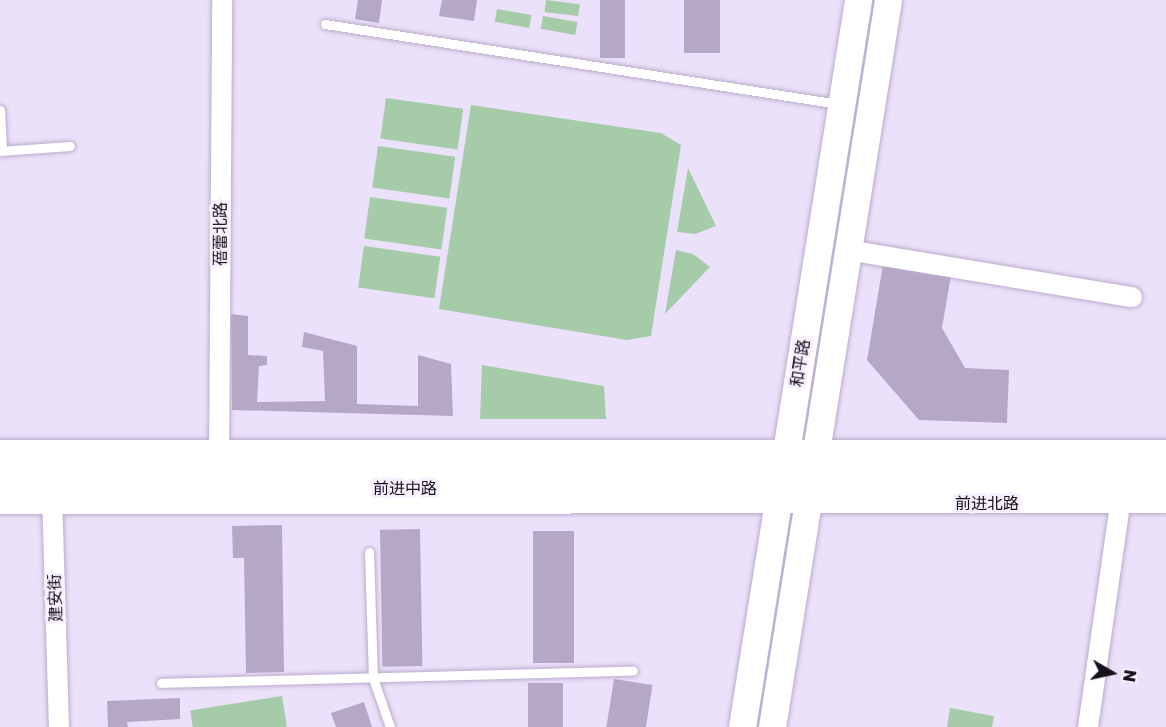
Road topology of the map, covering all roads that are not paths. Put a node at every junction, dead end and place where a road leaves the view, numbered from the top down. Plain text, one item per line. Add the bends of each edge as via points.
1 (222, 0) edge
2 (858, 0) edge
3 (888, 0) edge
4 (325, 24) dead end
5 (841, 104) junction
6 (0, 110) edge
7 (70, 146) dead end
8 (1, 151) edge
9 (847, 250) junction
10 (1132, 297) dead end
11 (0, 450) edge
12 (1166, 450) edge
13 (219, 459) junction
14 (1166, 466) edge
15 (0, 469) edge
16 (782, 477) junction
17 (811, 477) junction
18 (51, 487) junction
19 (1166, 488) edge
20 (0, 489) edge
21 (1121, 495) junction
22 (1166, 503) edge
23 (0, 504) edge
24 (369, 552) dead end
25 (633, 670) dead end
26 (373, 678) junction
27 (161, 683) dead end
28 (59, 727) edge
29 (390, 727) edge
30 (742, 727) edge
31 (772, 727) edge
32 (1088, 727) edge

1 - 13 street, 蓓蕾北路
2 - 5 street, 和平路
3 - 9 street, 和平路
4 - 5 lane
5 - 16 street, 和平路
6 - 8 lane
7 - 8 lane
9 - 10 street
9 - 17 street, 和平路
11 - 13 street
12 - 17 street
13 - 16 street
13 - 18 street
14 - 17 street
15 - 18 street
16 - 17 street, 前进中路
16 - 17 street
16 - 18 street, 前进中路
16 - 30 street, 和平路
17 - 21 street, 前进北路
17 - 31 street, 和平路
18 - 20 street, 前进中路
18 - 23 street, 前进中路
18 - 28 street, 建安街
19 - 21 street, 前进北路
21 - 22 street, 前进北路
21 - 32 street
24 - 26 lane
25 - 26 lane
26 - 27 lane
26 - 29 lane

